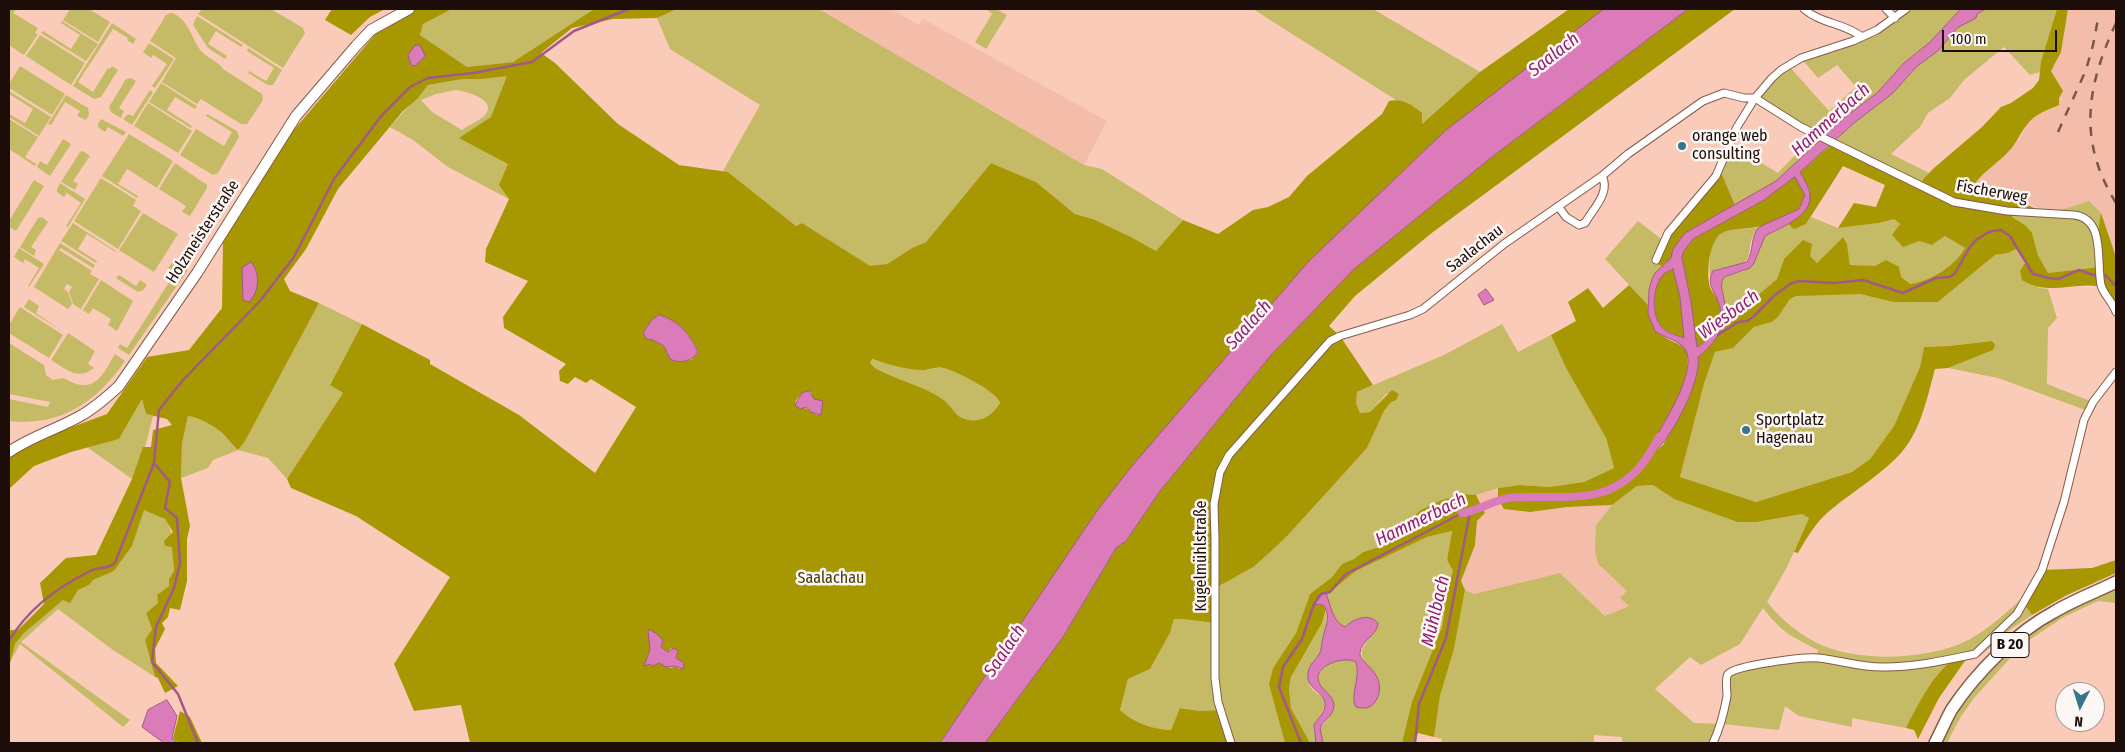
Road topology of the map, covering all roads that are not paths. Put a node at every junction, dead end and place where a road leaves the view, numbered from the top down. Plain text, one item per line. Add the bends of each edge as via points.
1 (408, 9) edge
2 (1804, 9) edge
3 (1886, 9) edge
4 (1906, 9) edge
5 (1895, 18) junction
6 (1862, 37) junction
7 (1755, 98) junction
8 (1602, 176) junction
9 (1558, 206) junction
10 (1656, 260) dead end
11 (2116, 312) edge
12 (1410, 315) joint
13 (2116, 372) edge
14 (9, 452) edge
15 (2116, 582) edge
16 (1975, 654) junction
17 (1988, 665) junction
18 (1231, 743) edge
19 (1713, 743) edge
20 (1935, 743) edge

1 - 14 street, Holzmeisterstraße via 371,30 296,116 197,273 119,386 82,414 38,434
2 - 6 street
3 - 5 street
4 - 5 street
5 - 6 street
6 - 7 street via 1794,61 1772,78
7 - 8 street, Saalachau via 1724,93 1712,96
7 - 10 street via 1734,133 1720,170 1668,233
7 - 11 street, Fischerweg via 1821,137 1954,202 2085,218 2096,231 2102,287
8 - 9 street, Saalachau
8 - 9 street via 1605,192 1585,223 1579,225 1572,221
9 - 12 street, Saalachau
12 - 18 street, Kugelmühlstraße via 1330,342 1229,455 1220,472 1214,504 1215,678 1218,702
13 - 16 street via 2084,420 2064,502 2042,570 2017,614
15 - 17 main road, B 20 via 2053,612 2018,637
16 - 17 street
16 - 19 street via 1900,666 1869,667 1816,658 1772,662 1730,672 1722,724
17 - 20 main road, B 20 via 1952,710

